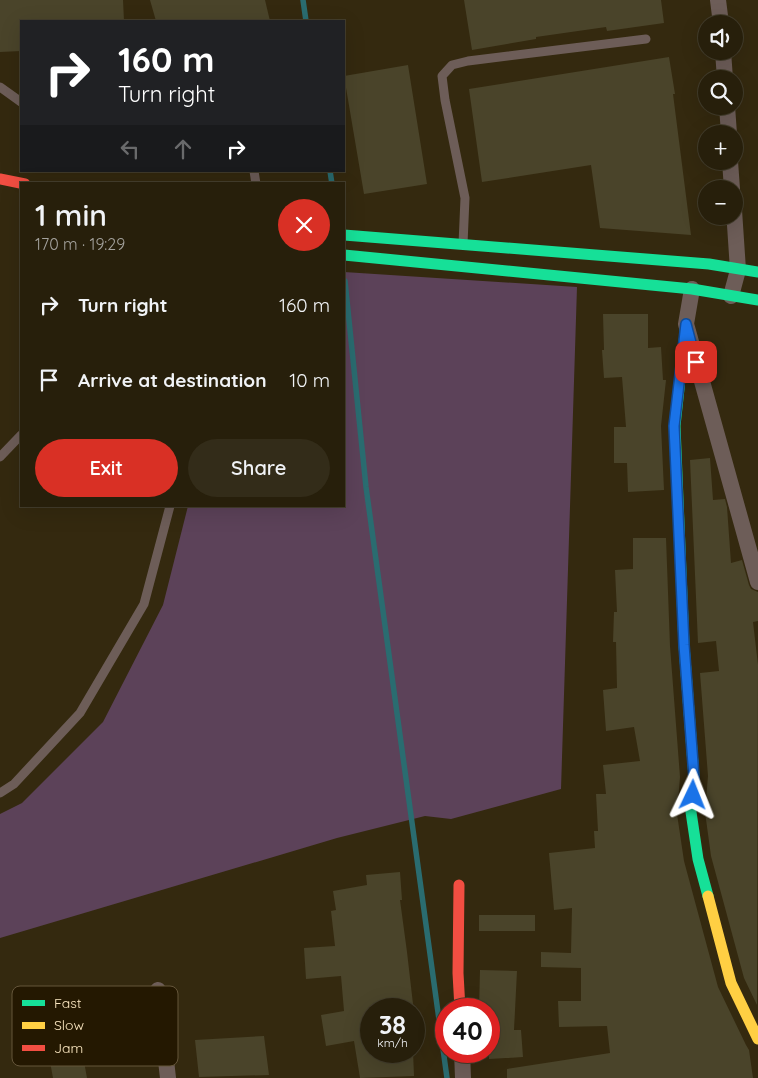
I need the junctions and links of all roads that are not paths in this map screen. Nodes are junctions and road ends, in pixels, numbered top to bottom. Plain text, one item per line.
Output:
1 (718, 0) edge
2 (719, 15) edge
3 (646, 39) dead end
4 (0, 87) edge
5 (20, 101) edge
6 (0, 179) edge
7 (20, 183) edge
8 (735, 225) edge
9 (345, 235) edge
10 (463, 245) junction
11 (345, 255) edge
12 (738, 270) junction
13 (758, 272) edge
14 (692, 289) junction
15 (731, 296) junction
16 (758, 300) edge
17 (686, 324) junction
18 (20, 436) edge
19 (0, 457) edge
20 (170, 507) edge
21 (758, 582) edge
22 (0, 793) edge
23 (459, 885) dead end
24 (459, 998) edge
25 (758, 1039) edge
26 (462, 1063) edge
27 (463, 1078) edge

1 - 2 street
3 - 10 lane
4 - 5 lane
6 - 7 street
8 - 12 street
9 - 10 street
10 - 12 street
11 - 14 street
12 - 13 street
12 - 15 street
14 - 15 street
14 - 17 street
15 - 16 street
17 - 21 street
17 - 25 street
18 - 19 lane
20 - 22 lane
23 - 24 street
26 - 27 street

